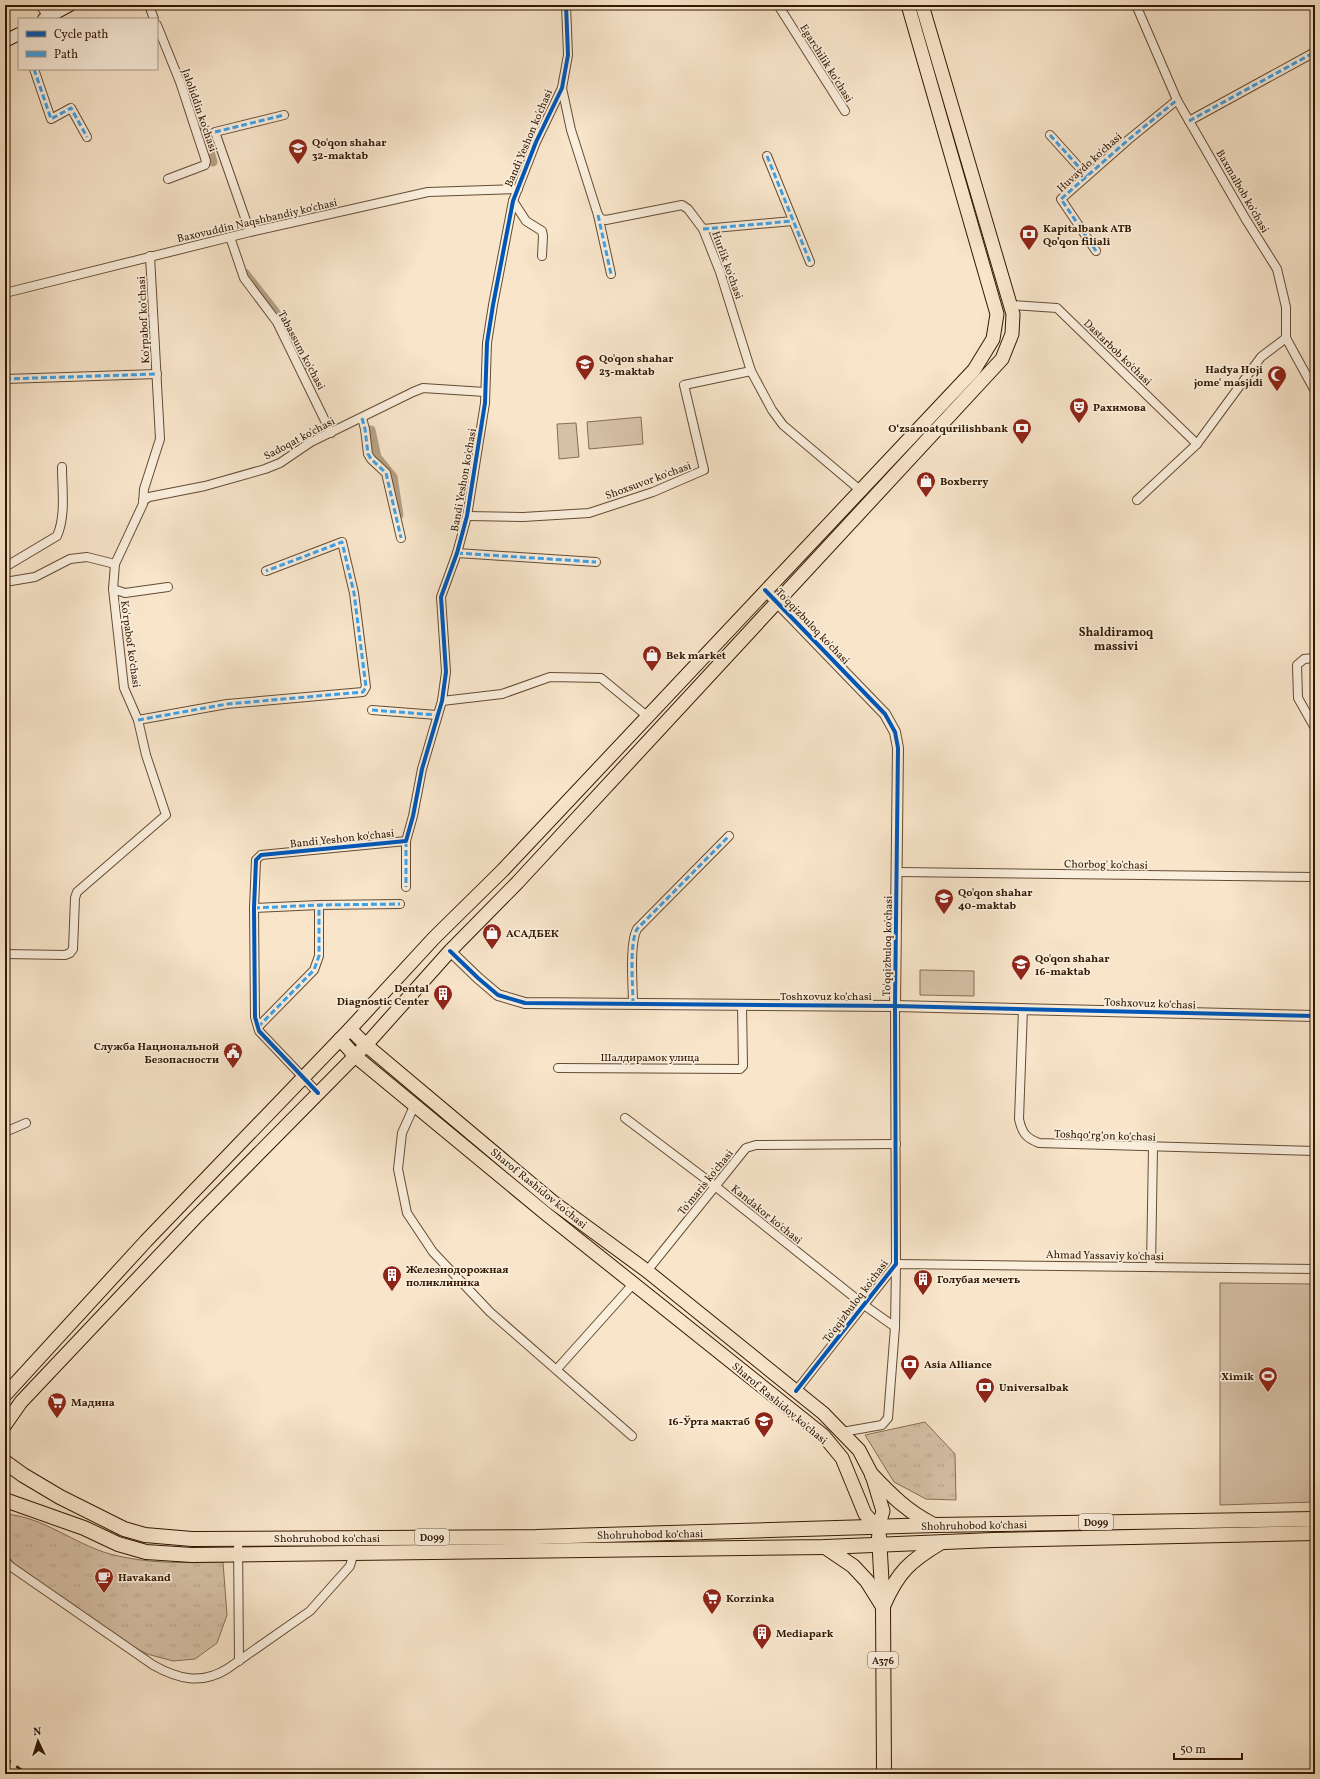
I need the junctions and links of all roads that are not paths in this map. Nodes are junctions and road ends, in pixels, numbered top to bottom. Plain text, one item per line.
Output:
1 (40, 5) edge
2 (70, 5) edge
3 (149, 5) edge
4 (566, 5) edge
5 (778, 5) edge
6 (908, 5) edge
7 (922, 5) edge
8 (1136, 5) edge
9 (46, 18) edge
10 (154, 18) edge
11 (158, 27) edge
12 (18, 34) edge
13 (5, 41) edge
14 (1315, 52) edge
15 (34, 70) edge
16 (562, 88) junction
17 (1177, 100) junction
18 (845, 112) dead end
19 (284, 115) dead end
20 (1189, 121) junction
21 (1050, 135) dead end
22 (87, 137) dead end
23 (767, 156) dead end
24 (1087, 176) junction
25 (168, 179) dead end
26 (518, 189) junction
27 (513, 201) junction
28 (598, 215) junction
29 (793, 221) junction
30 (703, 229) junction
31 (250, 232) junction
32 (230, 237) junction
33 (1096, 251) dead end
34 (150, 256) junction
35 (542, 256) dead end
36 (810, 262) dead end
37 (611, 274) dead end
38 (5, 293) edge
39 (1011, 305) junction
40 (1286, 338) junction
41 (751, 371) junction
42 (157, 374) junction
43 (5, 379) edge
44 (1315, 391) edge
45 (485, 392) junction
46 (362, 418) junction
47 (331, 433) junction
48 (1197, 444) junction
49 (62, 467) dead end
50 (860, 490) junction
51 (1137, 500) dead end
52 (143, 501) junction
53 (467, 516) junction
54 (401, 538) dead end
55 (457, 553) junction
56 (596, 562) dead end
57 (115, 564) junction
58 (5, 567) edge
59 (266, 571) dead end
60 (5, 582) edge
61 (168, 587) dead end
62 (113, 589) junction
63 (765, 590) junction
64 (776, 601) junction
65 (1315, 658) edge
66 (442, 701) junction
67 (372, 710) dead end
68 (437, 715) junction
69 (647, 716) junction
70 (138, 720) junction
71 (1315, 728) edge
72 (729, 836) dead end
73 (406, 841) junction
74 (897, 872) junction
75 (1315, 877) edge
76 (406, 887) dead end
77 (400, 904) dead end
78 (319, 905) junction
79 (254, 908) junction
80 (450, 951) junction
81 (5, 954) edge
82 (633, 1004) junction
83 (742, 1005) junction
84 (895, 1006) junction
85 (1023, 1008) junction
86 (1315, 1016) edge
87 (258, 1027) junction
88 (350, 1029) junction
89 (340, 1039) junction
90 (366, 1046) junction
91 (355, 1056) junction
92 (558, 1068) dead end
93 (303, 1078) junction
94 (318, 1093) junction
95 (415, 1104) junction
96 (626, 1118) dead end
97 (26, 1123) dead end
98 (5, 1132) edge
99 (896, 1144) junction
100 (1153, 1148) junction
101 (1315, 1151) edge
102 (715, 1186) junction
103 (896, 1264) junction
104 (1151, 1267) junction
105 (1315, 1269) edge
106 (647, 1271) junction
107 (634, 1283) junction
108 (864, 1305) junction
109 (711, 1322) junction
110 (895, 1327) junction
111 (699, 1336) junction
112 (557, 1369) junction
113 (796, 1391) junction
114 (5, 1395) edge
115 (5, 1425) edge
116 (842, 1432) junction
117 (632, 1436) dead end
118 (5, 1462) edge
119 (872, 1475) junction
120 (5, 1500) edge
121 (1315, 1519) edge
122 (935, 1525) junction
123 (878, 1528) junction
124 (1315, 1533) edge
125 (238, 1539) junction
126 (942, 1542) junction
127 (879, 1545) junction
128 (825, 1547) junction
129 (354, 1552) junction
130 (237, 1554) junction
131 (5, 1560) edge
132 (883, 1607) junction
133 (239, 1661) junction
134 (884, 1774) edge

1 - 9 street
2 - 9 main road
3 - 10 street
4 - 16 street, Bandi Yeshon ko'chasi
5 - 18 street, Egarchilik koʻchasi
6 - 50 main road
7 - 39 main road
8 - 17 street, Baxmalbob ko'chasi
11 - 25 street, Jaloliddin ko'chasi
12 - 13 main road
14 - 20 street
15 - 22 street
16 - 26 street, Bandi Yeshon ko'chasi
16 - 28 street
17 - 20 street, Baxmalbob ko'chasi
17 - 24 street, Huvaydo ko'chasi
19 - 31 street, Jaloliddin ko'chasi
20 - 40 street, Baxmalbob ko'chasi
21 - 24 street
23 - 29 street
24 - 33 street, Huvaydo ko'chasi
26 - 27 street, Bandi Yeshon ko'chasi
26 - 31 street, Baxovuddin Naqshbandiy ko'chasi
27 - 35 street
27 - 45 street, Bandi Yeshon ko'chasi
28 - 30 street, Hurlik ko'chasi
28 - 37 street
29 - 30 street
29 - 36 street
30 - 41 street, Hurlik ko'chasi
31 - 32 street, Baxovuddin Naqshbandiy ko'chasi
32 - 34 street, Baxovuddin Naqshbandiy ko'chasi
32 - 47 street, Tabassum ko'chasi
34 - 38 street, Baxovuddin Naqshbandiy ko'chasi
34 - 42 street, Ko'rpabof koʻchasi
39 - 48 street, Dastarbob ko'chasi
39 - 64 main road
40 - 44 street, Baxmalbob ko'chasi
40 - 48 street
41 - 50 street, Hurlik ko'chasi
41 - 53 street, Shoxsuvor ko'chasi
42 - 43 street
42 - 52 street, Ko'rpabof koʻchasi
45 - 46 street, Sadoqat ko'chasi
45 - 53 street, Bandi Yeshon ko'chasi
46 - 47 street, Sadoqat ko'chasi
46 - 54 street
47 - 52 street, Sadoqat ko'chasi
48 - 51 street
49 - 58 street
50 - 63 main road
52 - 57 street, Ko'rpabof koʻchasi
53 - 55 street, Bandi Yeshon ko'chasi
55 - 56 street
55 - 66 street, Bandi Yeshon ko'chasi
57 - 60 street
57 - 62 street, Ko'rpabof koʻchasi
59 - 70 street
61 - 62 street
62 - 70 street, Ko'rpabof koʻchasi
63 - 64 street, To'qqizbuloq ko'chasi
63 - 69 main road
64 - 74 street, To'qqizbuloq ko'chasi
64 - 80 main road
65 - 71 street
66 - 68 street, Bandi Yeshon ko'chasi
66 - 69 street
67 - 68 street
68 - 73 street, Bandi Yeshon ko'chasi
69 - 88 main road
70 - 81 street, Ko'rpabof koʻchasi
72 - 82 street
73 - 76 street
73 - 79 street, Bandi Yeshon ko'chasi
74 - 75 street, Chorbog' ko'chasi
74 - 84 street, To'qqizbuloq ko'chasi
77 - 78 street
78 - 79 street
78 - 87 street
79 - 87 street, Bandi Yeshon ko'chasi
80 - 82 street, Toshxovuz koʻchasi
80 - 90 main road
82 - 83 street, Toshxovuz koʻchasi
83 - 84 street, Toshxovuz koʻchasi
83 - 92 street, Шалдирамок улица
84 - 85 street, Toshxovuz koʻchasi
84 - 99 street, To'qqizbuloq ko'chasi
85 - 86 street, Toshxovuz koʻchasi
85 - 100 street, Toshqoʻrgʻon koʻchasi
87 - 93 street, Bandi Yeshon ko'chasi
88 - 89 main road
88 - 90 main road, Sharof Rashidov ko'chasi
89 - 91 main road, Sharof Rashidov ko'chasi
89 - 93 main road
90 - 91 main road
90 - 106 main road, Sharof Rashidov ko'chasi
91 - 94 main road
91 - 95 main road, Sharof Rashidov ko'chasi
93 - 94 street, Bandi Yeshon ko'chasi
93 - 114 main road
94 - 115 main road
95 - 107 main road, Sharof Rashidov ko'chasi
95 - 112 street
96 - 102 street, Kandakor ko'chasi
97 - 98 street
99 - 102 street, To'maris ko'chasi
99 - 103 street, To'qqizbuloq ko'chasi
100 - 101 street, Toshqoʻrgʻon koʻchasi
100 - 104 street
102 - 106 street, To'maris ko'chasi
102 - 108 street, Kandakor ko'chasi
103 - 104 street, Ahmad Yassaviy ko'chasi
103 - 108 street, To'qqizbuloq ko'chasi
103 - 110 street, To'qqizbuloq ko'chasi
104 - 105 street, Ahmad Yassaviy ko'chasi
106 - 109 main road, Sharof Rashidov ko'chasi
107 - 111 main road, Sharof Rashidov ko'chasi
107 - 112 street
108 - 110 street, Kandakor ko'chasi
108 - 113 street, To'qqizbuloq ko'chasi
109 - 111 main road
109 - 113 main road, Sharof Rashidov ko'chasi
110 - 116 street, To'qqizbuloq ko'chasi
111 - 123 main road, Sharof Rashidov ko'chasi
112 - 117 street
113 - 116 main road, Sharof Rashidov ko'chasi
116 - 119 main road, Sharof Rashidov ko'chasi
118 - 125 highway, Shohruhobod koʻchasi / D099
119 - 122 highway
119 - 123 main road, Sharof Rashidov ko'chasi
120 - 130 highway, Shohruhobod koʻchasi / D099
121 - 122 highway, Shohruhobod koʻchasi / D099
122 - 123 highway, Shohruhobod koʻchasi / D099
123 - 125 highway, Shohruhobod koʻchasi / D099
123 - 127 highway
124 - 126 highway, Shohruhobod koʻchasi / D099
125 - 130 street
126 - 127 highway, Shohruhobod koʻchasi / D099
126 - 132 highway
127 - 128 highway, Shohruhobod koʻchasi / D099
127 - 132 highway, A376
128 - 129 highway, Shohruhobod koʻchasi / D099
128 - 132 highway
129 - 130 highway, Shohruhobod koʻchasi / D099
129 - 133 street
130 - 133 street
131 - 133 street
132 - 134 highway, A376

